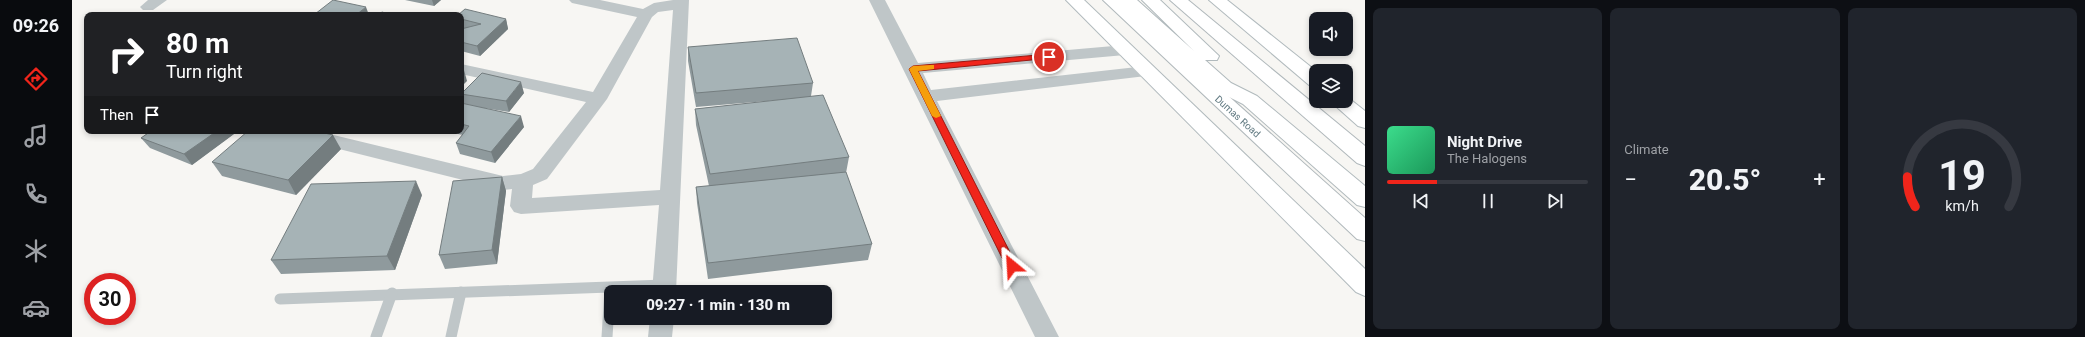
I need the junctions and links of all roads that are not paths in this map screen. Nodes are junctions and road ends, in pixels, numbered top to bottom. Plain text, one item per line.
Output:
1 (577, 0) edge
2 (878, 0) edge
3 (1074, 0) edge
4 (1111, 0) edge
5 (1126, 0) edge
6 (1150, 0) edge
7 (1178, 0) edge
8 (1217, 0) edge
9 (680, 3) edge
10 (646, 14) junction
11 (1124, 50) junction
12 (913, 69) junction
13 (464, 70) edge
14 (1146, 71) junction
15 (1309, 75) edge
16 (927, 96) junction
17 (598, 99) junction
18 (1250, 100) junction
19 (1349, 108) edge
20 (1365, 121) edge
21 (303, 134) edge
22 (1365, 158) edge
23 (524, 181) junction
24 (669, 197) junction
25 (1365, 199) edge
26 (1365, 232) edge
27 (664, 285) edge
28 (1365, 285) edge
29 (604, 289) edge
30 (461, 292) junction
31 (392, 293) junction
32 (280, 299) dead end
33 (608, 325) edge
34 (661, 325) edge
35 (376, 337) edge
36 (451, 337) edge
37 (608, 337) edge
38 (660, 337) edge
39 (1047, 337) edge

1 - 10 street
2 - 12 street
3 - 11 main road
4 - 26 main road, Dumas Road
5 - 18 main road
6 - 18 main road
7 - 22 main road
8 - 15 main road
9 - 10 street
9 - 24 street
10 - 17 street
11 - 12 street
11 - 14 main road
12 - 16 street
13 - 17 street
14 - 16 street
14 - 28 main road
16 - 39 street
17 - 23 street
18 - 25 main road
19 - 20 main road
21 - 23 street
23 - 24 street
24 - 27 street
29 - 30 lane
30 - 31 lane
30 - 36 lane
31 - 32 lane
31 - 35 lane
33 - 37 lane
34 - 38 street

